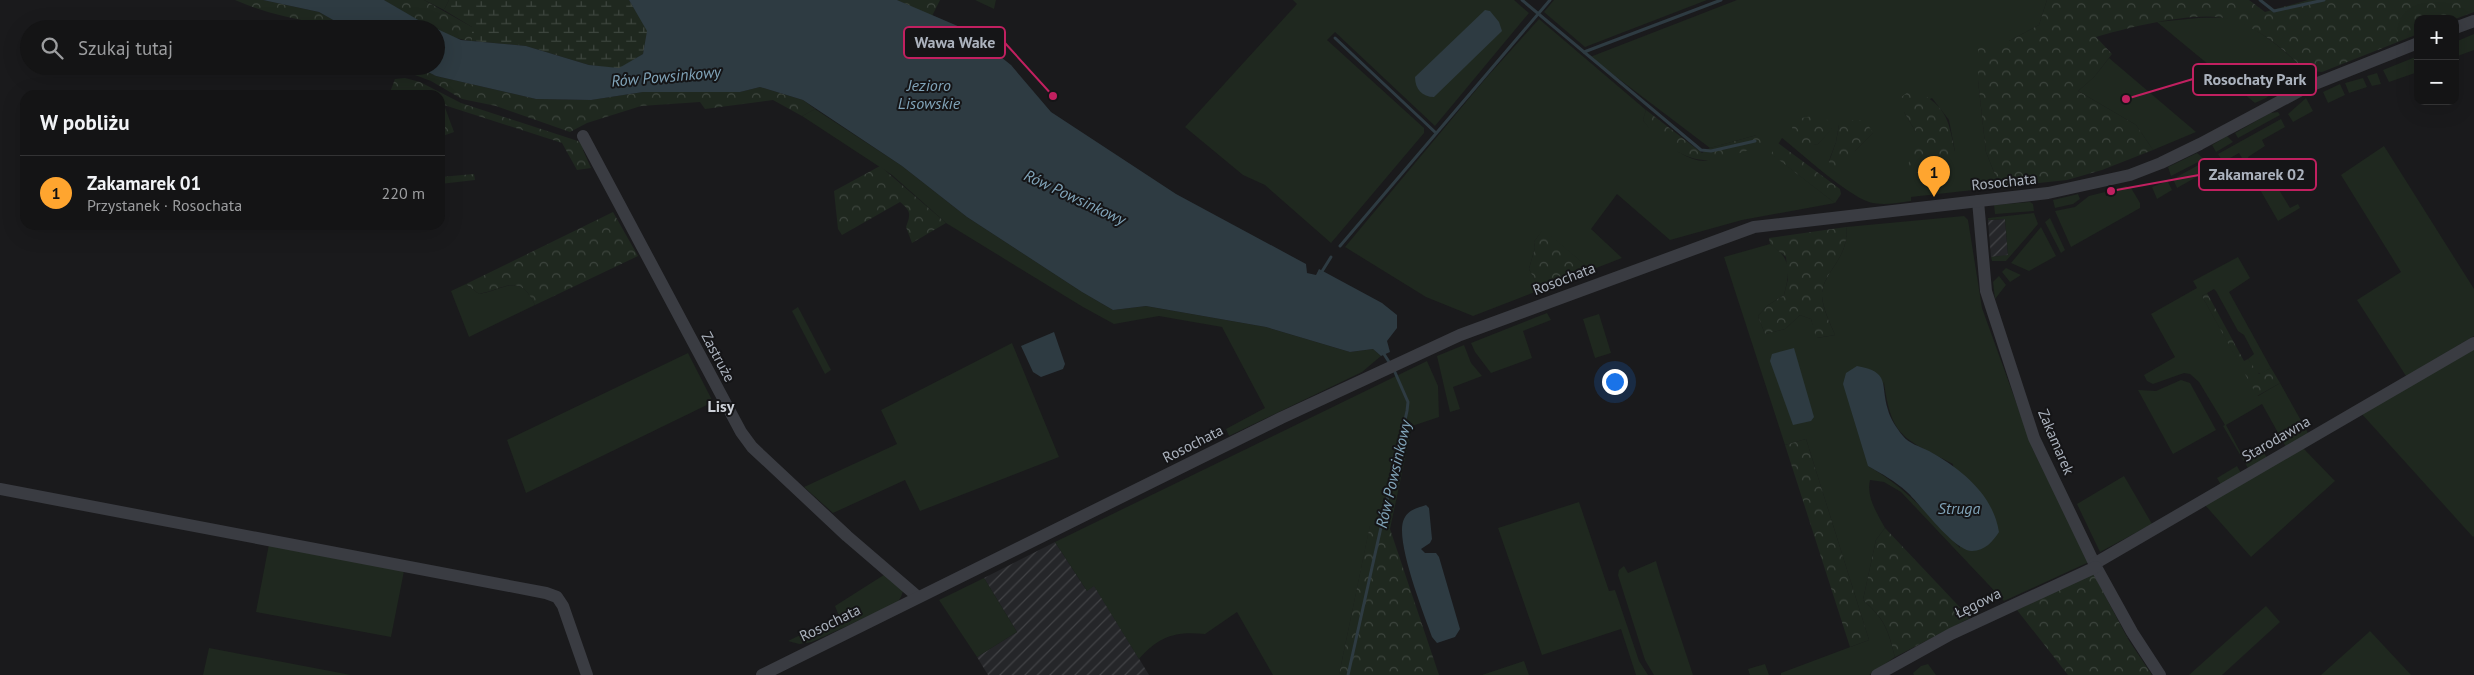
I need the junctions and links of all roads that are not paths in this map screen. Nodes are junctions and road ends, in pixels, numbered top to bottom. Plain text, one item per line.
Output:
1 (2474, 21) edge
2 (2459, 27) edge
3 (2414, 45) edge
4 (583, 136) dead end
5 (1978, 201) junction
6 (2474, 343) edge
7 (0, 489) edge
8 (2095, 565) junction
9 (918, 597) junction
10 (587, 675) edge
11 (762, 675) edge
12 (1877, 675) edge
13 (2160, 675) edge

1 - 2 street
3 - 5 street, Rosochata
4 - 9 street, Zastruże
5 - 8 street, Zakamarek
5 - 9 street, Rosochata
6 - 8 street, Starodawna
7 - 10 street
8 - 12 street, Łęgowa
8 - 13 street, Zakamarek
9 - 11 street, Rosochata

